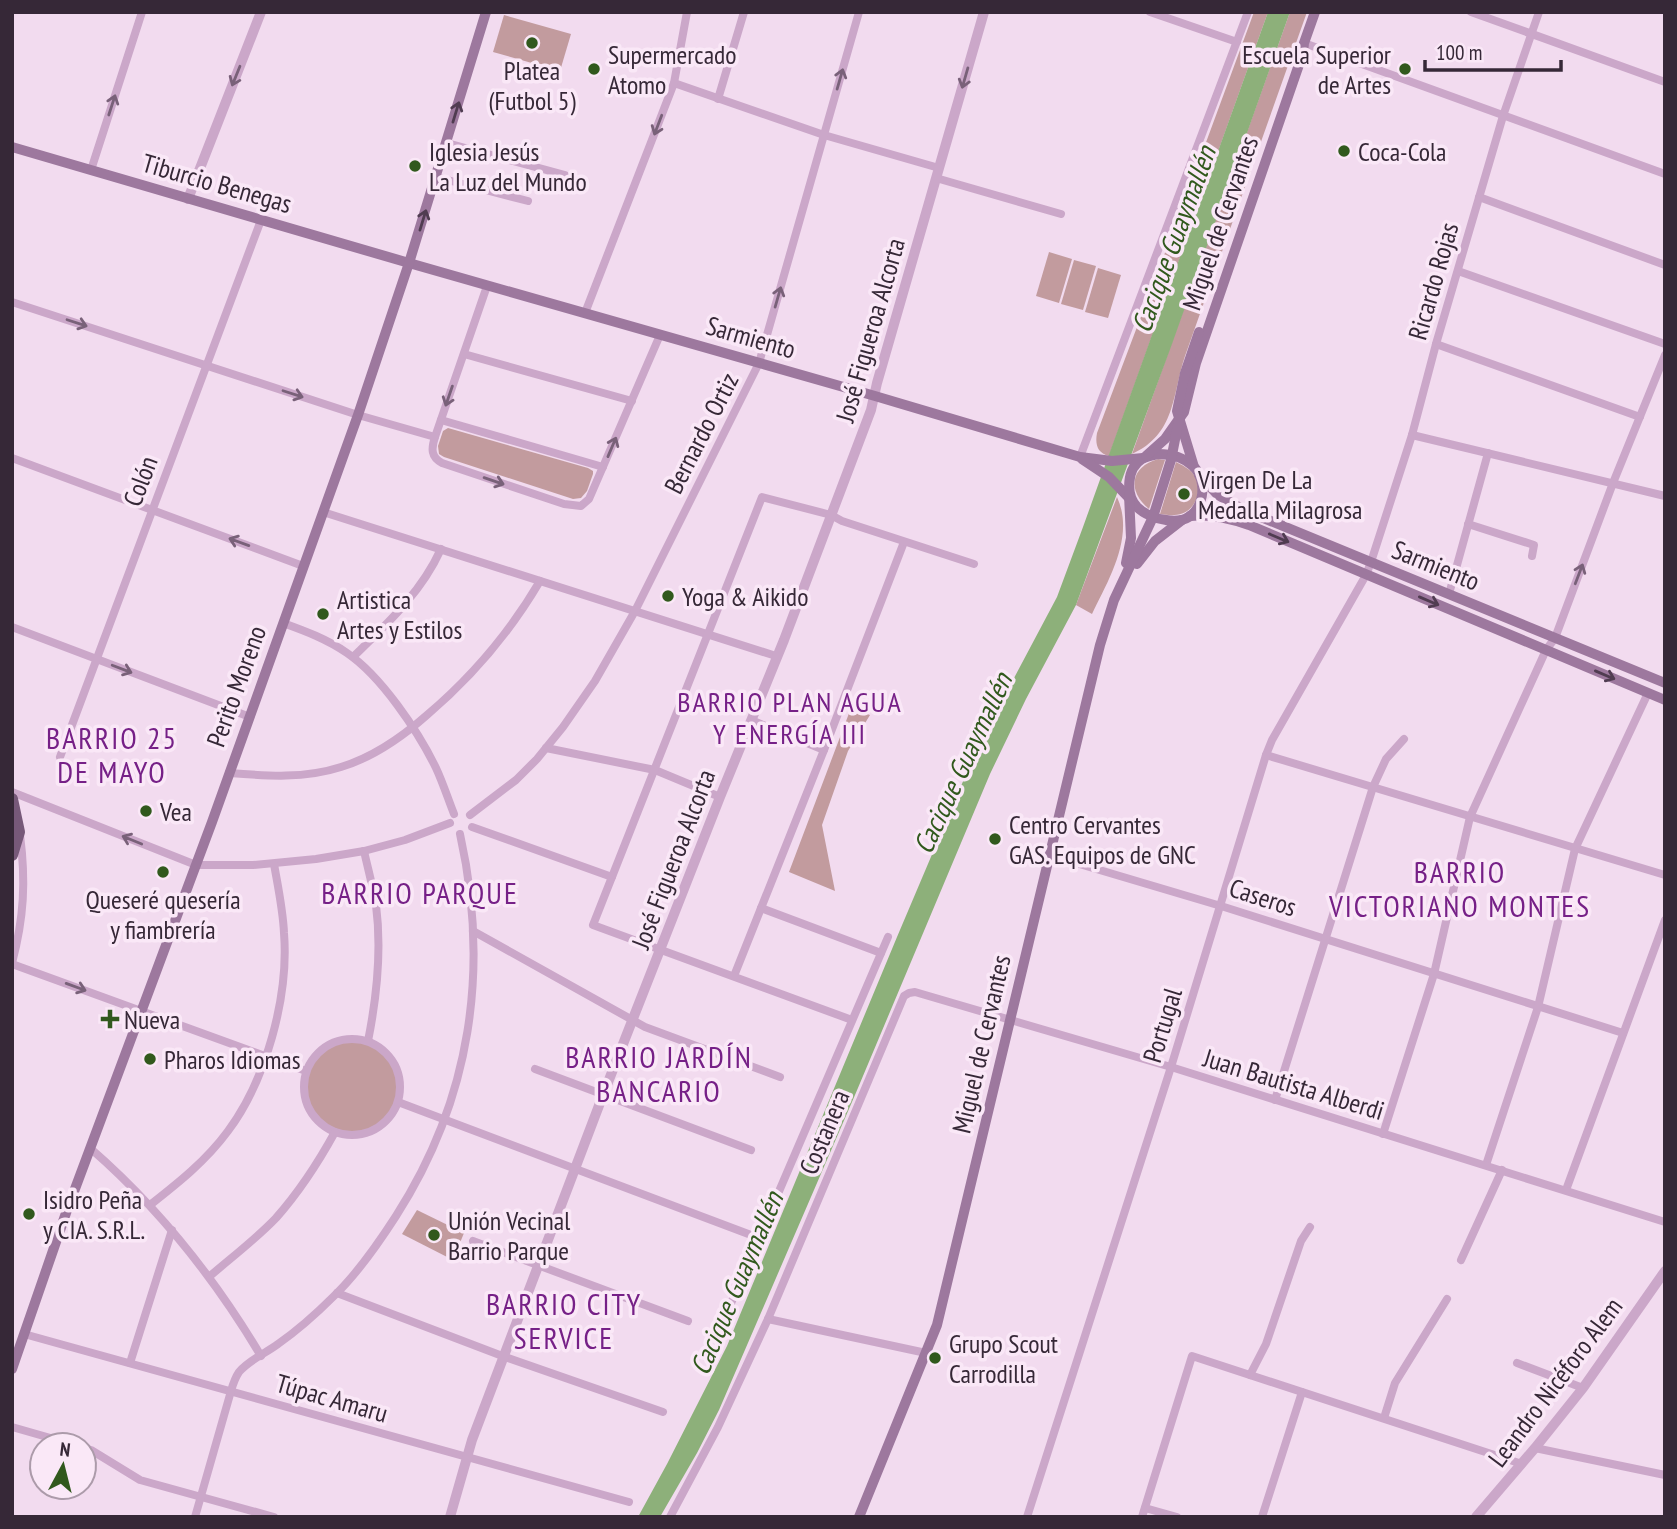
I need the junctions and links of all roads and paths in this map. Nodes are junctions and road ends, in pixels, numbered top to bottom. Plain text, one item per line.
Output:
1 (142, 12) edge
2 (261, 12) edge
3 (687, 12) edge
4 (744, 12) edge
5 (859, 12) edge
6 (984, 12) edge
7 (1150, 12) edge
8 (1248, 12) edge
9 (1315, 12) edge
10 (1471, 12) edge
11 (1539, 12) edge
12 (482, 13) edge
13 (1532, 34) junction
14 (1237, 42) junction
15 (1304, 43) junction
16 (1665, 82) edge
17 (674, 83) junction
18 (718, 99) junction
19 (1503, 116) junction
20 (824, 135) junction
21 (447, 143) junction
22 (12, 147) edge
23 (90, 170) junction
24 (937, 173) junction
25 (1665, 174) edge
26 (565, 175) dead end
27 (436, 177) junction
28 (1479, 197) junction
29 (188, 199) junction
30 (528, 201) dead end
31 (1061, 214) dead end
32 (261, 220) junction
33 (409, 264) junction
34 (1665, 265) edge
35 (1458, 271) junction
36 (487, 286) junction
37 (12, 302) edge
38 (585, 313) junction
39 (660, 335) junction
40 (1436, 344) junction
41 (1665, 344) edge
42 (464, 354) junction
43 (1665, 355) edge
44 (760, 363) junction
45 (206, 365) junction
46 (875, 396) junction
47 (632, 401) junction
48 (358, 415) junction
49 (1640, 417) junction
50 (1179, 419) junction
51 (441, 420) junction
52 (1412, 435) junction
53 (435, 437) junction
54 (1488, 453) junction
55 (1172, 455) junction
56 (1080, 457) junction
57 (1144, 457) junction
58 (12, 458) edge
59 (603, 467) junction
60 (1197, 471) junction
61 (1614, 483) junction
62 (1128, 496) junction
63 (1665, 496) edge
64 (152, 510) junction
65 (323, 512) junction
66 (831, 515) junction
67 (1153, 517) junction
68 (1186, 518) junction
69 (1468, 524) junction
70 (904, 542) junction
71 (442, 550) junction
72 (1532, 555) dead end
73 (1371, 562) junction
74 (974, 564) dead end
75 (303, 566) junction
76 (1366, 575) junction
77 (1125, 576) junction
78 (540, 581) junction
79 (1449, 594) junction
80 (635, 611) junction
81 (283, 623) junction
82 (12, 627) edge
83 (708, 634) junction
84 (1555, 638) junction
85 (1546, 650) junction
86 (776, 656) junction
87 (353, 657) junction
88 (96, 659) junction
89 (1665, 683) edge
90 (1648, 693) junction
91 (1665, 700) edge
92 (250, 717) junction
93 (751, 720) junction
94 (412, 728) junction
95 (1404, 739) dead end
96 (546, 748) junction
97 (824, 750) junction
98 (1266, 755) junction
99 (60, 757) dead end
100 (655, 770) junction
101 (229, 773) junction
102 (1373, 787) junction
103 (12, 792) edge
104 (720, 797) junction
105 (12, 799) edge
106 (470, 815) junction
107 (1470, 817) junction
108 (452, 819) junction
109 (472, 827) junction
110 (19, 832) junction
111 (460, 834) junction
112 (1575, 849) junction
113 (364, 851) junction
114 (12, 855) edge
115 (1049, 855) junction
116 (274, 864) junction
117 (196, 865) junction
118 (1665, 875) edge
119 (612, 877) junction
120 (1221, 906) junction
121 (761, 908) junction
122 (12, 918) edge
123 (1665, 920) edge
124 (21, 929) junction
125 (474, 931) junction
126 (888, 937) dead end
127 (1325, 939) junction
128 (660, 950) junction
129 (881, 953) junction
130 (12, 963) edge
131 (1434, 974) junction
132 (734, 976) junction
133 (909, 993) joint
134 (1538, 1007) junction
135 (142, 1010) junction
136 (1011, 1019) junction
137 (632, 1020) junction
138 (852, 1020) junction
139 (1623, 1033) junction
140 (368, 1041) junction
141 (266, 1056) junction
142 (1171, 1067) junction
143 (535, 1069) dead end
144 (306, 1071) junction
145 (780, 1077) dead end
146 (603, 1095) junction
147 (1275, 1100) junction
148 (398, 1102) junction
149 (445, 1120) junction
150 (335, 1132) junction
151 (1383, 1133) junction
152 (90, 1148) junction
153 (751, 1150) dead end
154 (1486, 1165) junction
155 (576, 1169) junction
156 (1502, 1170) junction
157 (1566, 1190) junction
158 (150, 1205) junction
159 (1665, 1222) edge
160 (1310, 1227) dead end
161 (172, 1230) junction
162 (759, 1238) junction
163 (472, 1241) dead end
164 (1461, 1260) dead end
165 (539, 1266) junction
166 (1665, 1271) edge
167 (210, 1276) junction
168 (337, 1293) junction
169 (1447, 1299) dead end
170 (768, 1319) junction
171 (688, 1321) dead end
172 (720, 1329) dead end
173 (23, 1334) junction
174 (926, 1353) junction
175 (261, 1356) junction
176 (505, 1357) junction
177 (131, 1363) junction
178 (1517, 1363) dead end
179 (12, 1369) edge
180 (1250, 1375) junction
181 (1583, 1388) junction
182 (231, 1391) junction
183 (1302, 1392) junction
184 (663, 1412) dead end
185 (1384, 1418) junction
186 (1535, 1448) junction
187 (98, 1454) edge
188 (467, 1457) junction
189 (1522, 1464) junction
190 (1665, 1475) edge
191 (201, 1497) junction
192 (629, 1502) dead end
193 (1144, 1512) edge
194 (195, 1517) edge
195 (274, 1517) edge
196 (450, 1517) edge
197 (670, 1517) edge
198 (859, 1517) edge
199 (1027, 1517) edge
200 (1177, 1517) edge
201 (1262, 1517) edge
202 (1476, 1517) edge

23 -> 1 street
2 -> 29 street
3 - 17 street
4 - 18 street
20 -> 5 street, Bernardo Ortiz
6 -> 24 street, José Figueroa Alcorta
7 - 14 street
8 - 14 street
9 - 15 main road, Miguel de Cervantes
10 - 13 street
11 - 13 street, Ricardo Rojas
21 -> 12 main road, Perito Moreno
13 - 16 street
13 - 19 street, Ricardo Rojas
14 - 56 street
15 - 19 street
15 - 50 main road, Miguel de Cervantes
17 - 18 street
17 -> 38 street
18 - 20 street
19 - 25 street
19 - 28 street, Ricardo Rojas
20 - 24 street
44 -> 20 street, Bernardo Ortiz
21 - 26 street
21 - 27 main road, Perito Moreno
22 - 23 main road, Tiburcio Benegas
23 - 29 main road, Tiburcio Benegas
24 - 31 street
24 - 46 street, José Figueroa Alcorta
27 - 30 street
33 -> 27 main road, Perito Moreno
28 - 34 street
28 - 35 street, Ricardo Rojas
29 - 32 main road, Tiburcio Benegas
32 - 33 main road, Tiburcio Benegas
32 - 45 street, Colón
33 - 36 main road, Sarmiento
33 - 48 main road, Perito Moreno
35 - 40 street, Ricardo Rojas
35 - 41 street
36 - 38 main road, Sarmiento
36 - 42 street
37 -> 45 street
38 - 39 main road, Sarmiento
39 - 44 main road, Sarmiento
39 - 47 street
40 - 49 street
40 - 52 street, Ricardo Rojas
42 - 47 street
42 -> 51 street
43 - 49 street
44 - 46 main road, Sarmiento
44 - 80 street, Bernardo Ortiz
45 -> 48 street
45 - 64 street, Colón
46 - 56 main road, Sarmiento
46 - 66 street, José Figueroa Alcorta
59 -> 47 street
48 - 53 street
48 - 65 main road, Perito Moreno
49 - 61 street
50 - 55 main road, Miguel de Cervantes
50 - 57 main road, Miguel de Cervantes
50 - 60 main road
51 - 53 street
51 - 59 street
52 - 54 street
52 - 73 street, Ricardo Rojas
53 -> 59 street
54 - 61 street
54 - 69 street
55 - 57 main road
55 - 60 main road, Sarmiento
55 - 67 main road, Miguel de Cervantes
56 - 57 main road, Sarmiento
56 - 62 main road, Sarmiento
57 - 62 main road, Miguel de Cervantes
58 - 64 street
60 - 68 main road
60 - 73 main road, Sarmiento
61 - 63 street
84 -> 61 street
62 - 67 main road, Sarmiento
62 - 77 main road, Miguel de Cervantes
75 -> 64 street
64 - 88 street, Colón
65 - 71 street
65 - 75 main road, Perito Moreno
66 - 70 street
66 - 83 street
66 - 86 street, José Figueroa Alcorta
67 - 68 main road, Sarmiento
67 - 77 main road, Miguel de Cervantes
68 -> 76 main road, Sarmiento
68 - 77 main road, Miguel de Cervantes
69 - 72 street
69 - 79 street
70 - 74 street
70 - 97 street
71 - 78 street
71 - 87 street
73 - 76 street, Portugal
73 - 79 main road, Sarmiento
75 - 81 main road, Perito Moreno
76 -> 85 main road, Sarmiento
76 - 98 street, Portugal
77 - 115 main road, Miguel de Cervantes
78 - 80 street
78 - 94 street
79 - 84 main road, Sarmiento
80 - 83 street
80 - 96 street, Bernardo Ortiz
81 - 87 street
81 - 92 main road, Perito Moreno
82 - 88 street
83 - 86 street
83 - 100 street
84 - 85 street
84 - 89 main road, Sarmiento
85 -> 90 main road, Sarmiento
85 - 107 street
86 - 93 street, José Figueroa Alcorta
87 - 94 street
88 -> 92 street
88 - 99 street, Colón
90 - 91 main road, Sarmiento
90 - 112 street
92 - 101 main road, Perito Moreno
93 - 97 street
93 - 104 street, José Figueroa Alcorta
94 - 101 street
94 - 108 street
95 - 102 street
96 - 100 street
96 - 106 street, Bernardo Ortiz
97 - 121 street
98 - 102 street
98 - 120 street, Portugal
100 - 104 street
100 - 119 street
101 - 117 main road, Perito Moreno
102 - 107 street
102 - 127 street
117 -> 103 street
104 - 128 street, José Figueroa Alcorta
105 - 110 main road
106 - 108 street
106 - 109 street
107 - 112 street
107 - 131 street
108 - 111 street
108 - 113 street
109 - 111 street
109 - 119 street
110 - 114 main road
110 - 124 street
111 - 125 street
112 - 118 street
112 - 134 street
113 - 116 street
113 - 140 street
115 - 120 street, Caseros
115 - 136 main road, Miguel de Cervantes
116 - 117 street
116 - 141 street
117 - 135 main road, Perito Moreno
119 - 128 street
120 - 127 street, Caseros
120 - 142 street, Portugal
121 - 129 street
121 - 132 street
122 - 124 street
123 - 139 street
124 - 130 street
125 - 137 street
125 - 149 street
126 - 129 street
127 - 131 street, Caseros
127 - 147 street
128 - 132 street
128 - 137 street, José Figueroa Alcorta
129 - 138 street
130 -> 135 street
131 - 134 street, Caseros
131 - 151 street
132 - 138 street
133 - 136 street, Juan Bautista Alberdi
133 - 170 street, Costanera
134 - 139 street, Caseros
134 - 154 street
135 - 141 street
135 - 152 main road, Perito Moreno
136 - 142 street, Juan Bautista Alberdi
136 - 174 main road, Miguel de Cervantes
137 - 145 street
137 - 146 street, José Figueroa Alcorta
138 - 162 street
139 - 157 street
140 - 144 street
140 - 148 street
141 - 144 street
141 - 158 street
142 - 147 street, Juan Bautista Alberdi
142 - 199 street, Portugal
143 - 146 street
144 - 150 street
146 - 153 street
146 - 155 street, José Figueroa Alcorta
147 - 151 street, Juan Bautista Alberdi
148 - 149 street
148 - 150 street
149 - 155 street
149 - 168 street
150 - 167 street
151 - 154 street, Juan Bautista Alberdi
152 - 158 street
152 - 173 main road, Perito Moreno
154 - 156 street, Juan Bautista Alberdi
155 - 162 street
155 - 165 street, José Figueroa Alcorta
156 - 157 street, Juan Bautista Alberdi
156 - 164 street
157 - 159 street, Juan Bautista Alberdi
158 - 161 street
160 - 180 street
161 - 167 street
161 - 177 street
162 - 172 street
163 - 165 street
165 - 171 street
165 - 176 street, José Figueroa Alcorta
166 - 181 street, Leandro Nicéforo Alem
167 - 175 street
168 - 175 street
168 - 176 street
169 - 185 street
170 - 174 street
170 - 197 street, Costanera
173 - 177 street, Túpac Amaru
173 - 179 main road, Perito Moreno
174 - 198 main road, Miguel de Cervantes
175 - 182 street
176 - 184 street
176 - 188 street, José Figueroa Alcorta
177 - 182 street, Túpac Amaru
178 - 181 street
180 - 183 street
180 - 193 street
181 - 186 street, Leandro Nicéforo Alem
182 - 188 street, Túpac Amaru
182 - 191 street
183 - 185 street
183 - 201 street
185 - 189 street
186 - 189 street, Leandro Nicéforo Alem
186 - 190 street
187 - 191 street
188 - 192 street, Túpac Amaru
188 - 196 street, José Figueroa Alcorta
189 - 202 street, Leandro Nicéforo Alem
191 - 194 street
191 - 195 street
193 - 200 street

